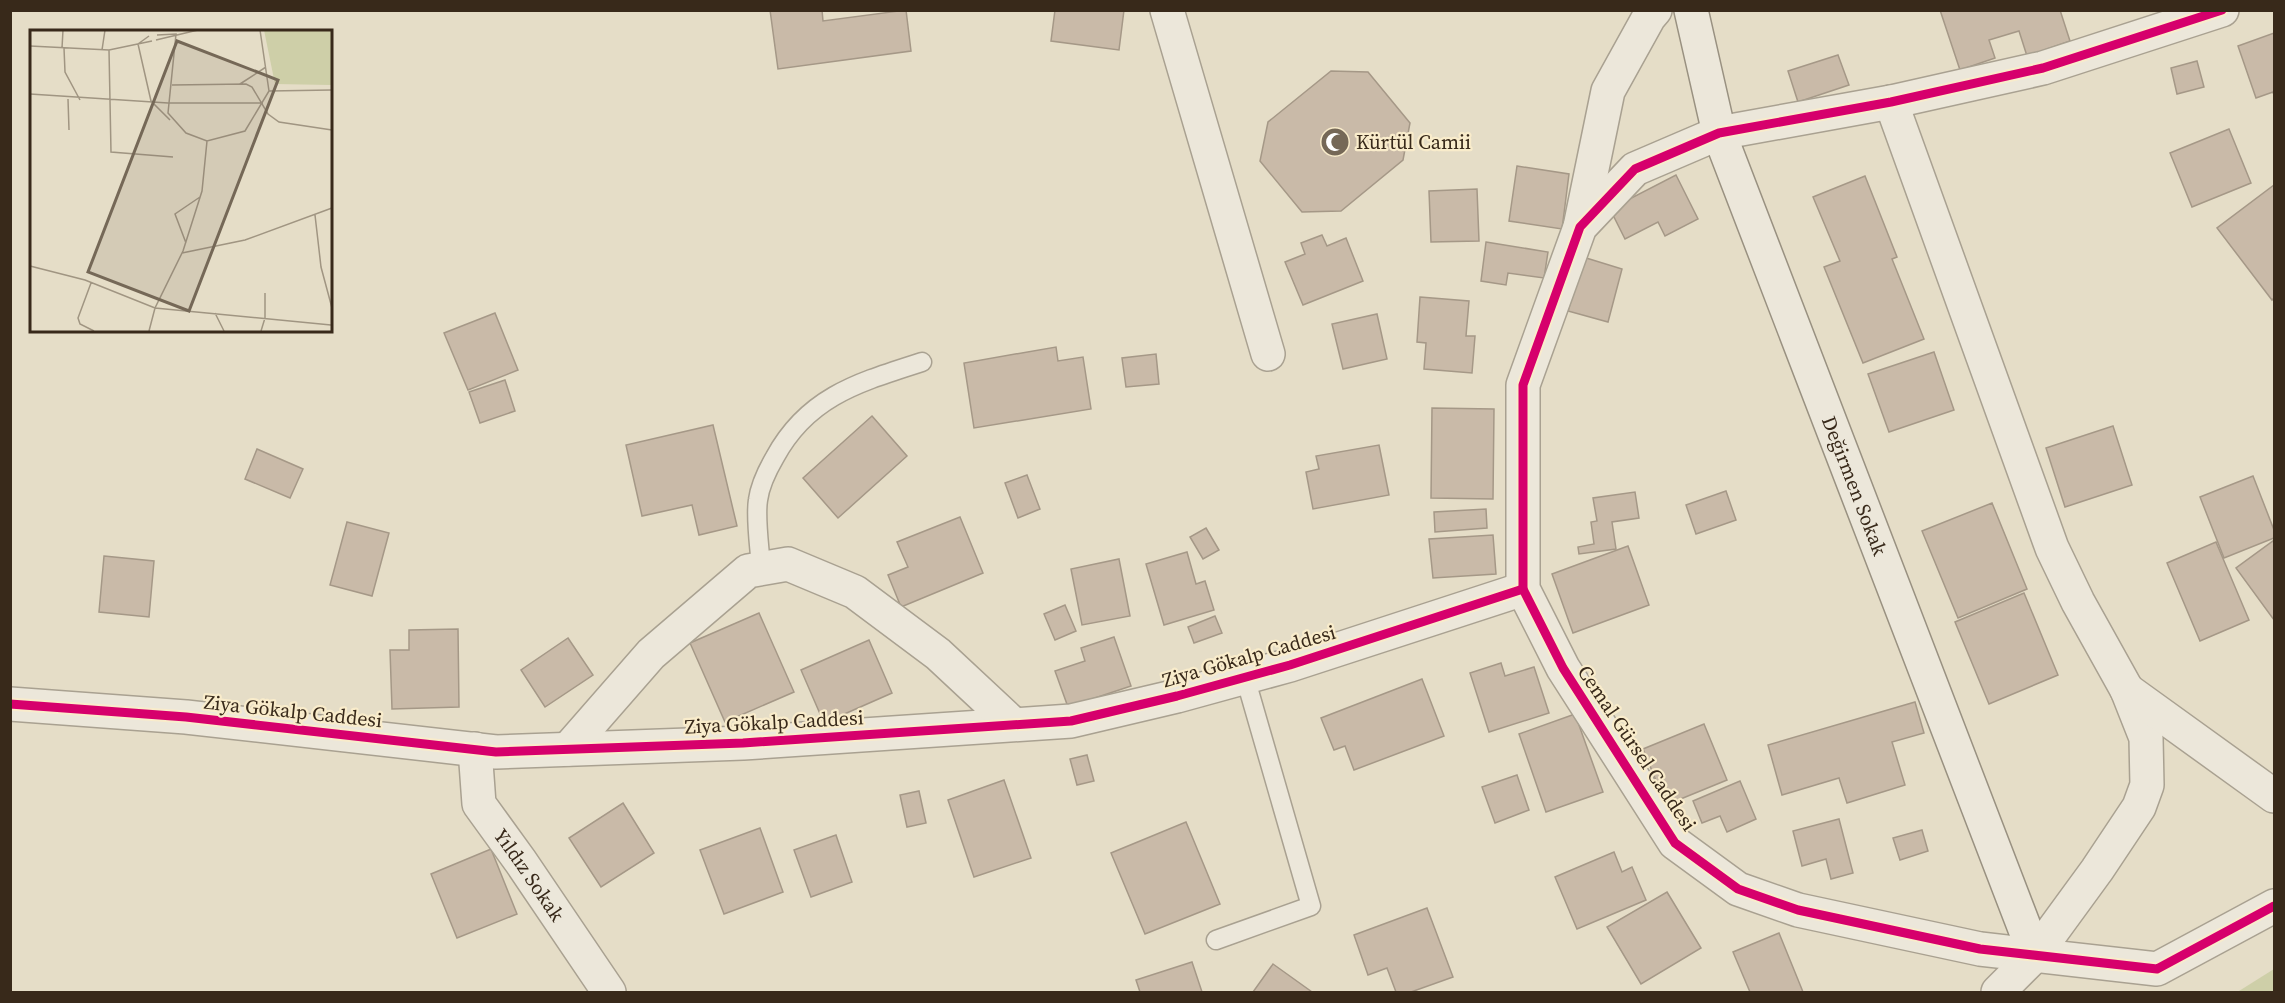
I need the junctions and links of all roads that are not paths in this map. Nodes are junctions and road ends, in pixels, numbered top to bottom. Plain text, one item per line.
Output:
1 (1167, 10) edge
2 (1655, 10) edge
3 (1691, 10) edge
4 (2222, 10) edge
5 (1891, 102) junction
6 (1719, 133) junction
7 (1580, 227) junction
8 (1268, 354) dead end
9 (921, 362) dead end
10 (761, 569) junction
11 (1523, 589) junction
12 (1245, 677) junction
13 (2127, 690) junction
14 (10, 704) edge
15 (1013, 724) junction
16 (476, 749) junction
17 (568, 750) junction
18 (2274, 796) edge
19 (2274, 906) edge
20 (1216, 940) dead end
21 (2035, 955) junction
22 (2161, 981) edge
23 (609, 993) edge
24 (1998, 993) edge

1 - 8 street
2 - 7 street
3 - 6 street, Değirmen Sokak
4 - 5 street, Cemal Gürsel Caddesi
5 - 6 street, Cemal Gürsel Caddesi
5 - 13 street
6 - 7 street, Cemal Gürsel Caddesi
6 - 21 street, Değirmen Sokak
7 - 11 street, Cemal Gürsel Caddesi
9 - 10 lane
10 - 15 street
10 - 17 street
11 - 12 street, Ziya Gökalp Caddesi
11 - 21 street, Cemal Gürsel Caddesi
12 - 15 street, Ziya Gökalp Caddesi
12 - 20 lane
13 - 18 street
13 - 21 street
14 - 16 street, Ziya Gökalp Caddesi
15 - 17 street, Ziya Gökalp Caddesi
16 - 17 street, Ziya Gökalp Caddesi
16 - 23 street, Yıldız Sokak
19 - 22 street, Cemal Gürsel Caddesi
21 - 22 street, Cemal Gürsel Caddesi
21 - 24 street

